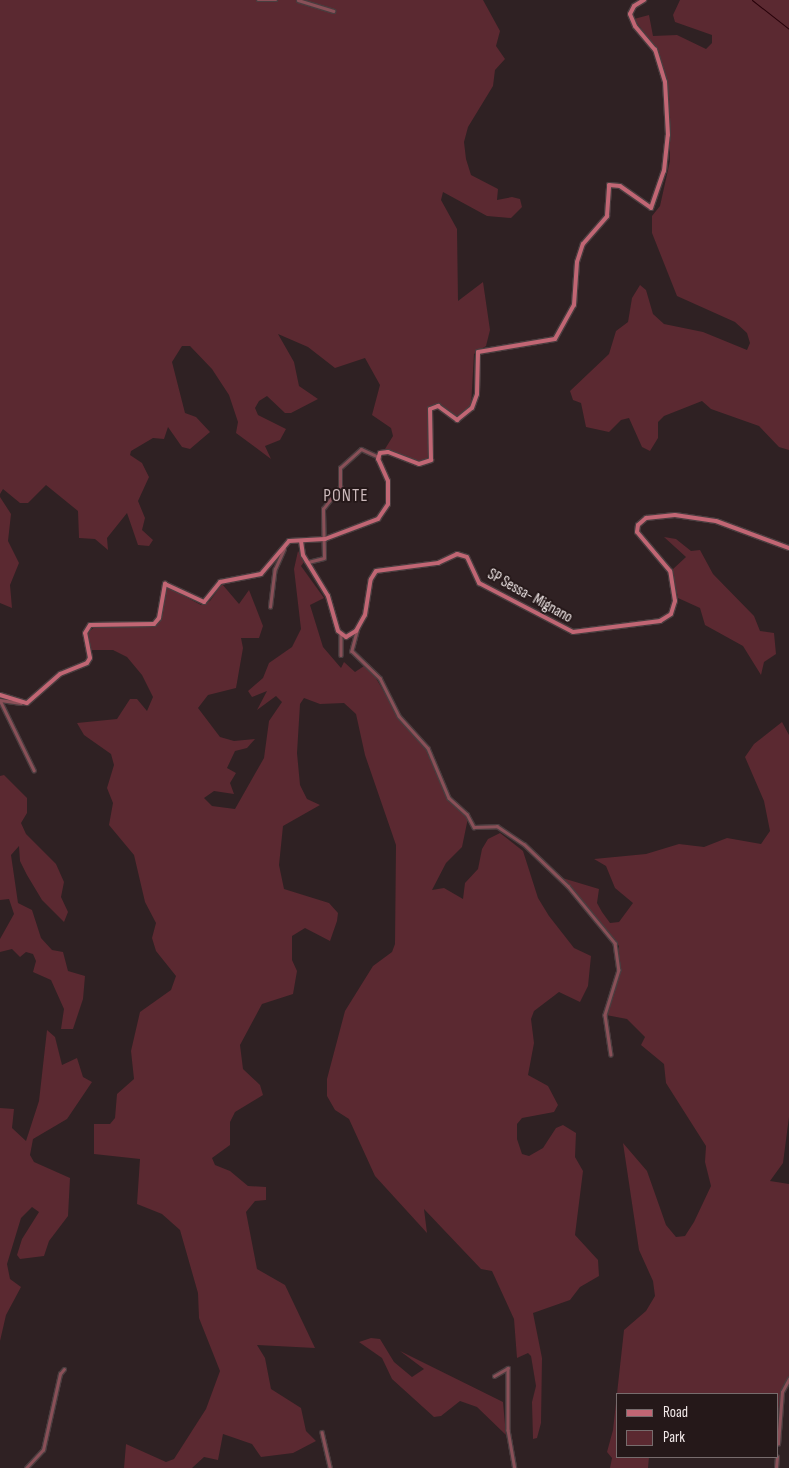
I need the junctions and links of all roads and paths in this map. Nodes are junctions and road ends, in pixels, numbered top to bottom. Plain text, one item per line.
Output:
1 (258, 0) edge
2 (276, 0) edge
3 (298, 0) edge
4 (644, 0) edge
5 (333, 11) dead end
6 (379, 456) junction
7 (324, 540) junction
8 (301, 541) junction
9 (284, 545) junction
10 (789, 548) edge
11 (306, 562) junction
12 (270, 607) dead end
13 (358, 628) junction
14 (341, 635) junction
15 (341, 655) dead end
16 (0, 695) edge
17 (0, 700) edge
18 (21, 703) junction
19 (34, 770) dead end
20 (611, 1055) dead end
21 (64, 1369) dead end
22 (494, 1376) dead end
23 (789, 1379) edge
24 (779, 1431) edge
25 (322, 1432) dead end
26 (26, 1468) edge
27 (330, 1468) edge
28 (515, 1468) edge

1 - 2 street
3 - 5 street
4 - 6 street
6 - 7 street
6 - 7 street
7 - 8 street
7 - 11 street
8 - 9 street
8 - 11 street
9 - 12 street
9 - 18 street
10 - 13 street, SP Sessa- Mignano
11 - 14 street
13 - 14 street
13 - 20 street
14 - 15 street
16 - 18 street
17 - 18 street
17 - 19 street
21 - 26 street
22 - 28 street
23 - 24 street
25 - 27 street

